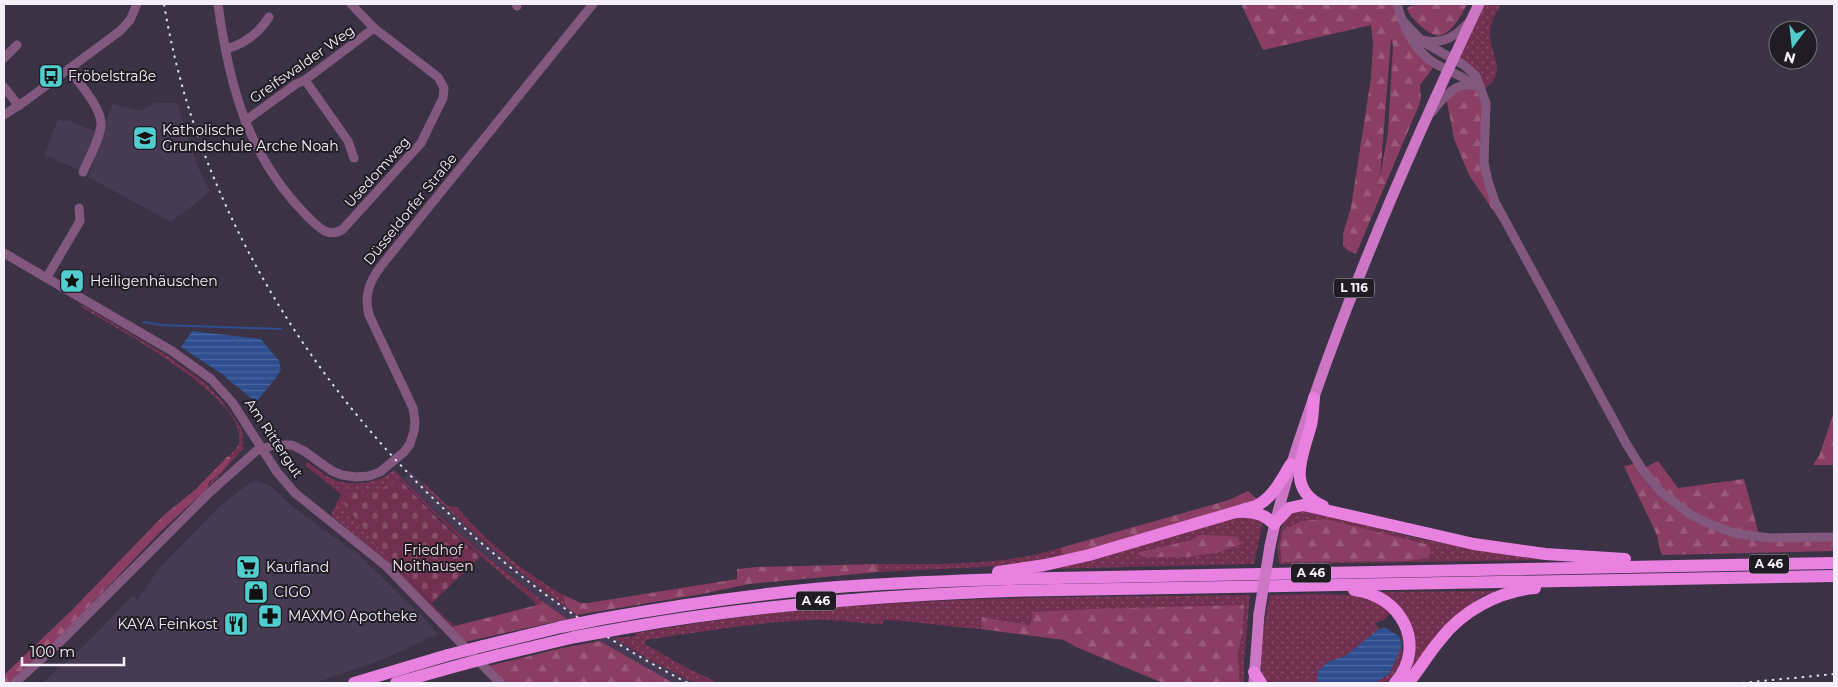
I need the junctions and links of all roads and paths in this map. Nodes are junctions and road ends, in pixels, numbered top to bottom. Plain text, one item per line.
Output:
1 (136, 4) edge
2 (218, 4) edge
3 (352, 4) edge
4 (593, 4) edge
5 (1397, 4) edge
6 (1477, 8) edge
7 (269, 17) dead end
8 (1403, 21) junction
9 (374, 28) junction
10 (1418, 39) junction
11 (18, 45) dead end
12 (226, 49) junction
13 (4, 58) edge
14 (1451, 65) junction
15 (69, 69) junction
16 (305, 80) junction
17 (4, 87) edge
18 (1480, 88) junction
19 (19, 106) junction
20 (4, 115) edge
21 (245, 121) junction
22 (1421, 128) junction
23 (354, 158) dead end
24 (83, 172) dead end
25 (79, 208) dead end
26 (4, 253) edge
27 (48, 277) junction
28 (1314, 398) junction
29 (262, 448) junction
30 (1291, 464) junction
31 (1238, 512) junction
32 (1340, 513) junction
33 (1274, 524) junction
34 (1834, 537) edge
35 (1834, 563) edge
36 (1704, 565) junction
37 (1834, 576) edge
38 (1588, 580) junction
39 (917, 582) junction
40 (1296, 586) junction
41 (1256, 679) edge
42 (15, 683) edge
43 (354, 683) edge
44 (396, 683) edge
45 (500, 683) edge
46 (1395, 683) edge
47 (1408, 683) edge

1 - 15 street
2 - 12 street
3 - 9 street
4 - 29 street, Düsseldorfer Straße
5 - 8 street
6 - 10 street
6 - 14 main road, L 116
7 - 12 street
8 - 10 street
8 - 14 street
9 - 16 street, Greifswalder Weg
9 - 21 street, Usedomweg
10 - 14 street
11 - 13 street
12 - 21 street
14 - 18 street
14 - 22 main road, L 116
15 - 19 street
15 - 24 street
16 - 21 street, Greifswalder Weg
16 - 23 street
17 - 19 street
18 - 22 street
18 - 34 street
19 - 20 street
22 - 28 main road, L 116
25 - 27 street
26 - 27 street, Am Rittergut
27 - 29 street, Am Rittergut
28 - 30 main road, L 116
28 - 32 highway
29 - 42 street
29 - 45 street, Am Rittergut
30 - 31 highway
30 - 33 main road, L 116
31 - 33 highway
31 - 39 highway
32 - 33 highway
32 - 36 highway
33 - 41 main road, L 116, bridge
35 - 36 highway, A 46
36 - 39 highway, A 46
37 - 38 highway, A 46
38 - 40 highway, A 46
38 - 47 highway
39 - 43 highway, A 46, bridge
40 - 44 highway, A 46, bridge
40 - 46 highway

